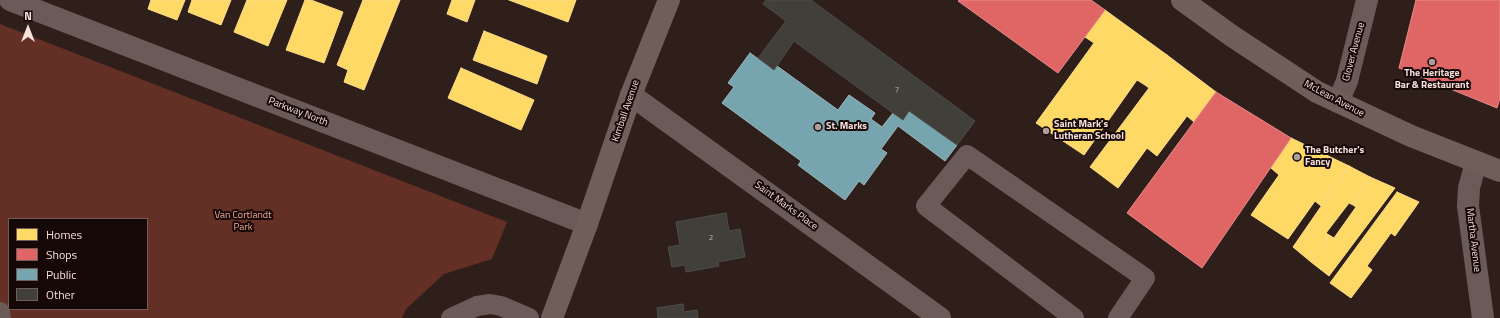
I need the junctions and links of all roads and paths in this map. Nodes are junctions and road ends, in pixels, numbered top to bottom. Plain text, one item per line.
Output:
1 (10, 0) edge
2 (669, 0) edge
3 (1182, 0) edge
4 (1367, 0) edge
5 (631, 95) junction
6 (1338, 102) junction
7 (1476, 162) junction
8 (1500, 171) edge
9 (587, 224) junction
10 (0, 312) edge
11 (1, 318) edge
12 (451, 318) edge
13 (529, 318) edge
14 (552, 318) edge
15 (940, 318) edge
16 (1074, 318) edge
17 (1118, 318) edge
18 (1483, 318) edge

1 - 9 street, Parkway North
2 - 5 street, Kimball Avenue
3 - 6 street, McLean Avenue
4 - 6 street, Glover Avenue
5 - 9 street, Kimball Avenue
5 - 15 street, Saint Marks Place
6 - 7 street, McLean Avenue
7 - 8 street, McLean Avenue
7 - 18 street, Martha Avenue
9 - 14 street, Kimball Avenue
10 - 11 lane
12 - 13 lane
16 - 17 lane

